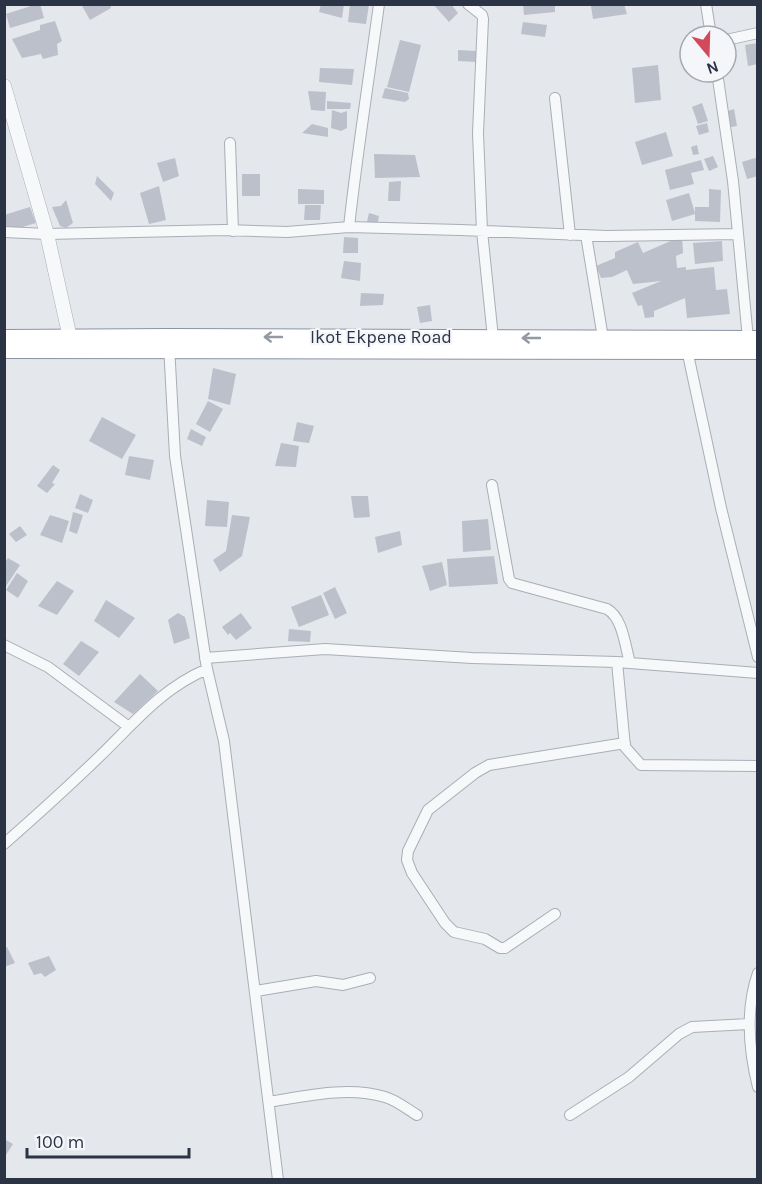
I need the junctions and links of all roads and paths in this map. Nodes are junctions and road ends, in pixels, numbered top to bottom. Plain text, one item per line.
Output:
1 (379, 4) edge
2 (468, 4) edge
3 (706, 4) edge
4 (709, 24) edge
5 (758, 33) edge
6 (738, 37) edge
7 (719, 84) edge
8 (4, 86) edge
9 (555, 98) dead end
10 (231, 143) dead end
11 (350, 227) junction
12 (233, 231) junction
13 (482, 231) junction
14 (4, 232) edge
15 (47, 234) junction
16 (738, 234) junction
17 (570, 235) junction
18 (586, 235) junction
19 (4, 338) edge
20 (70, 338) junction
21 (493, 338) junction
22 (169, 343) junction
23 (754, 343) edge
24 (604, 345) junction
25 (686, 345) junction
26 (4, 350) edge
27 (492, 485) dead end
28 (4, 645) edge
29 (758, 657) edge
30 (617, 662) junction
31 (206, 663) junction
32 (630, 663) junction
33 (758, 673) edge
34 (129, 727) junction
35 (625, 743) junction
36 (758, 766) edge
37 (4, 844) edge
38 (555, 914) dead end
39 (758, 973) edge
40 (370, 978) dead end
41 (256, 991) junction
42 (749, 1024) junction
43 (758, 1088) edge
44 (269, 1102) junction
45 (417, 1115) dead end
46 (570, 1115) dead end
47 (278, 1179) edge

1 - 11 street
2 - 13 street
3 - 4 street
5 - 6 street
7 - 16 street
8 - 15 street
9 - 17 street
10 - 12 street
11 - 12 street
11 - 13 street
12 - 15 street
13 - 17 street
13 - 21 street
14 - 15 street
15 - 20 street
16 - 18 street
16 - 23 street
17 - 18 street
18 - 24 street
19 - 20 highway, Ikot Ekpene Road
20 - 22 highway, Ikot Ekpene Road
21 -> 22 highway, Ikot Ekpene Road
24 -> 21 highway, Ikot Ekpene Road
22 - 24 highway, Ikot Ekpene Road
22 - 26 highway, Ikot Ekpene Road
22 - 31 street
23 - 25 highway, Ikot Ekpene Road
24 - 25 highway, Ikot Ekpene Road
25 - 29 street
27 - 32 street
28 - 34 street
30 - 31 street
30 - 32 street
30 - 35 street
31 - 34 street
31 - 41 street
32 - 33 street
34 - 37 street
35 - 36 street
35 - 38 street
39 - 42 street
40 - 41 street
41 - 44 street
42 - 43 street
42 - 46 street
44 - 45 street
44 - 47 street

